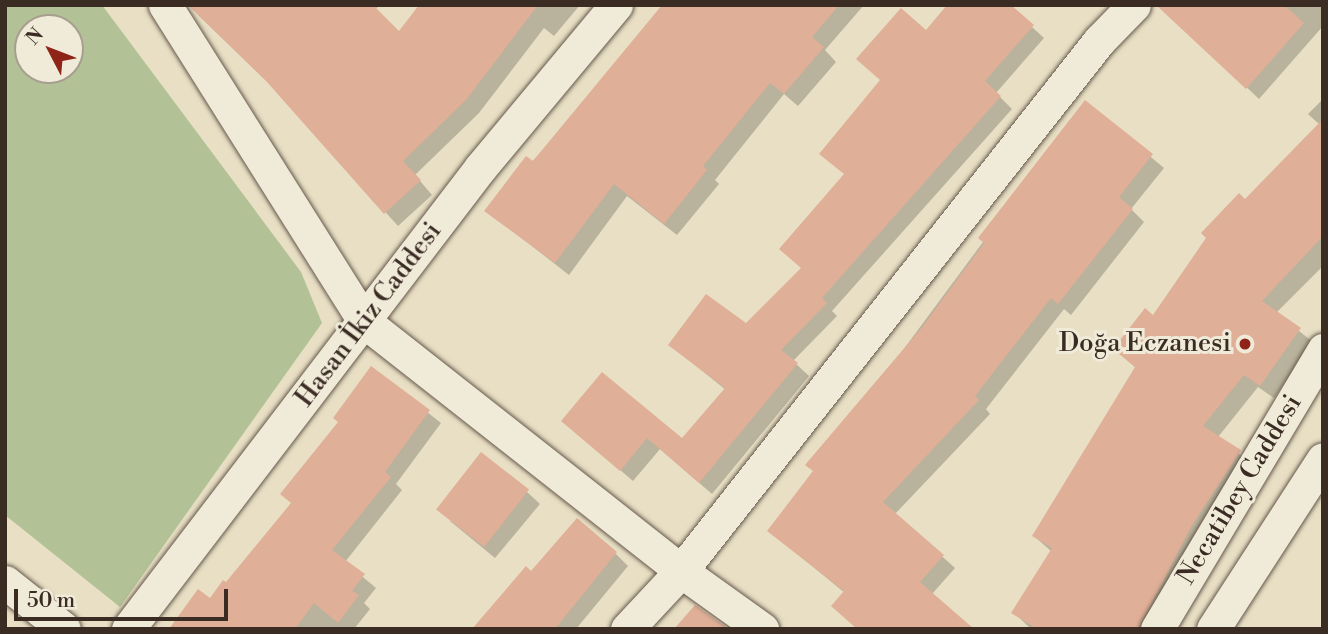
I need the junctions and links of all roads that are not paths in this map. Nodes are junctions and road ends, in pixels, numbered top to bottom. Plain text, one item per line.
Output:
1 (165, 5) edge
2 (616, 5) edge
3 (1134, 5) edge
4 (365, 322) junction
5 (1323, 350) edge
6 (1323, 459) edge
7 (681, 571) junction
8 (5, 582) edge
9 (1218, 627) edge
10 (64, 629) edge
11 (128, 629) edge
12 (627, 629) edge
13 (762, 629) edge
14 (1157, 629) edge

1 - 4 street
2 - 4 street, Hasan İkiz Caddesi
3 - 7 street
4 - 7 street
4 - 11 street, Hasan İkiz Caddesi
5 - 14 street, Necatibey Caddesi
6 - 9 street, Necatibey Caddesi
7 - 12 street
7 - 13 street
8 - 10 street

